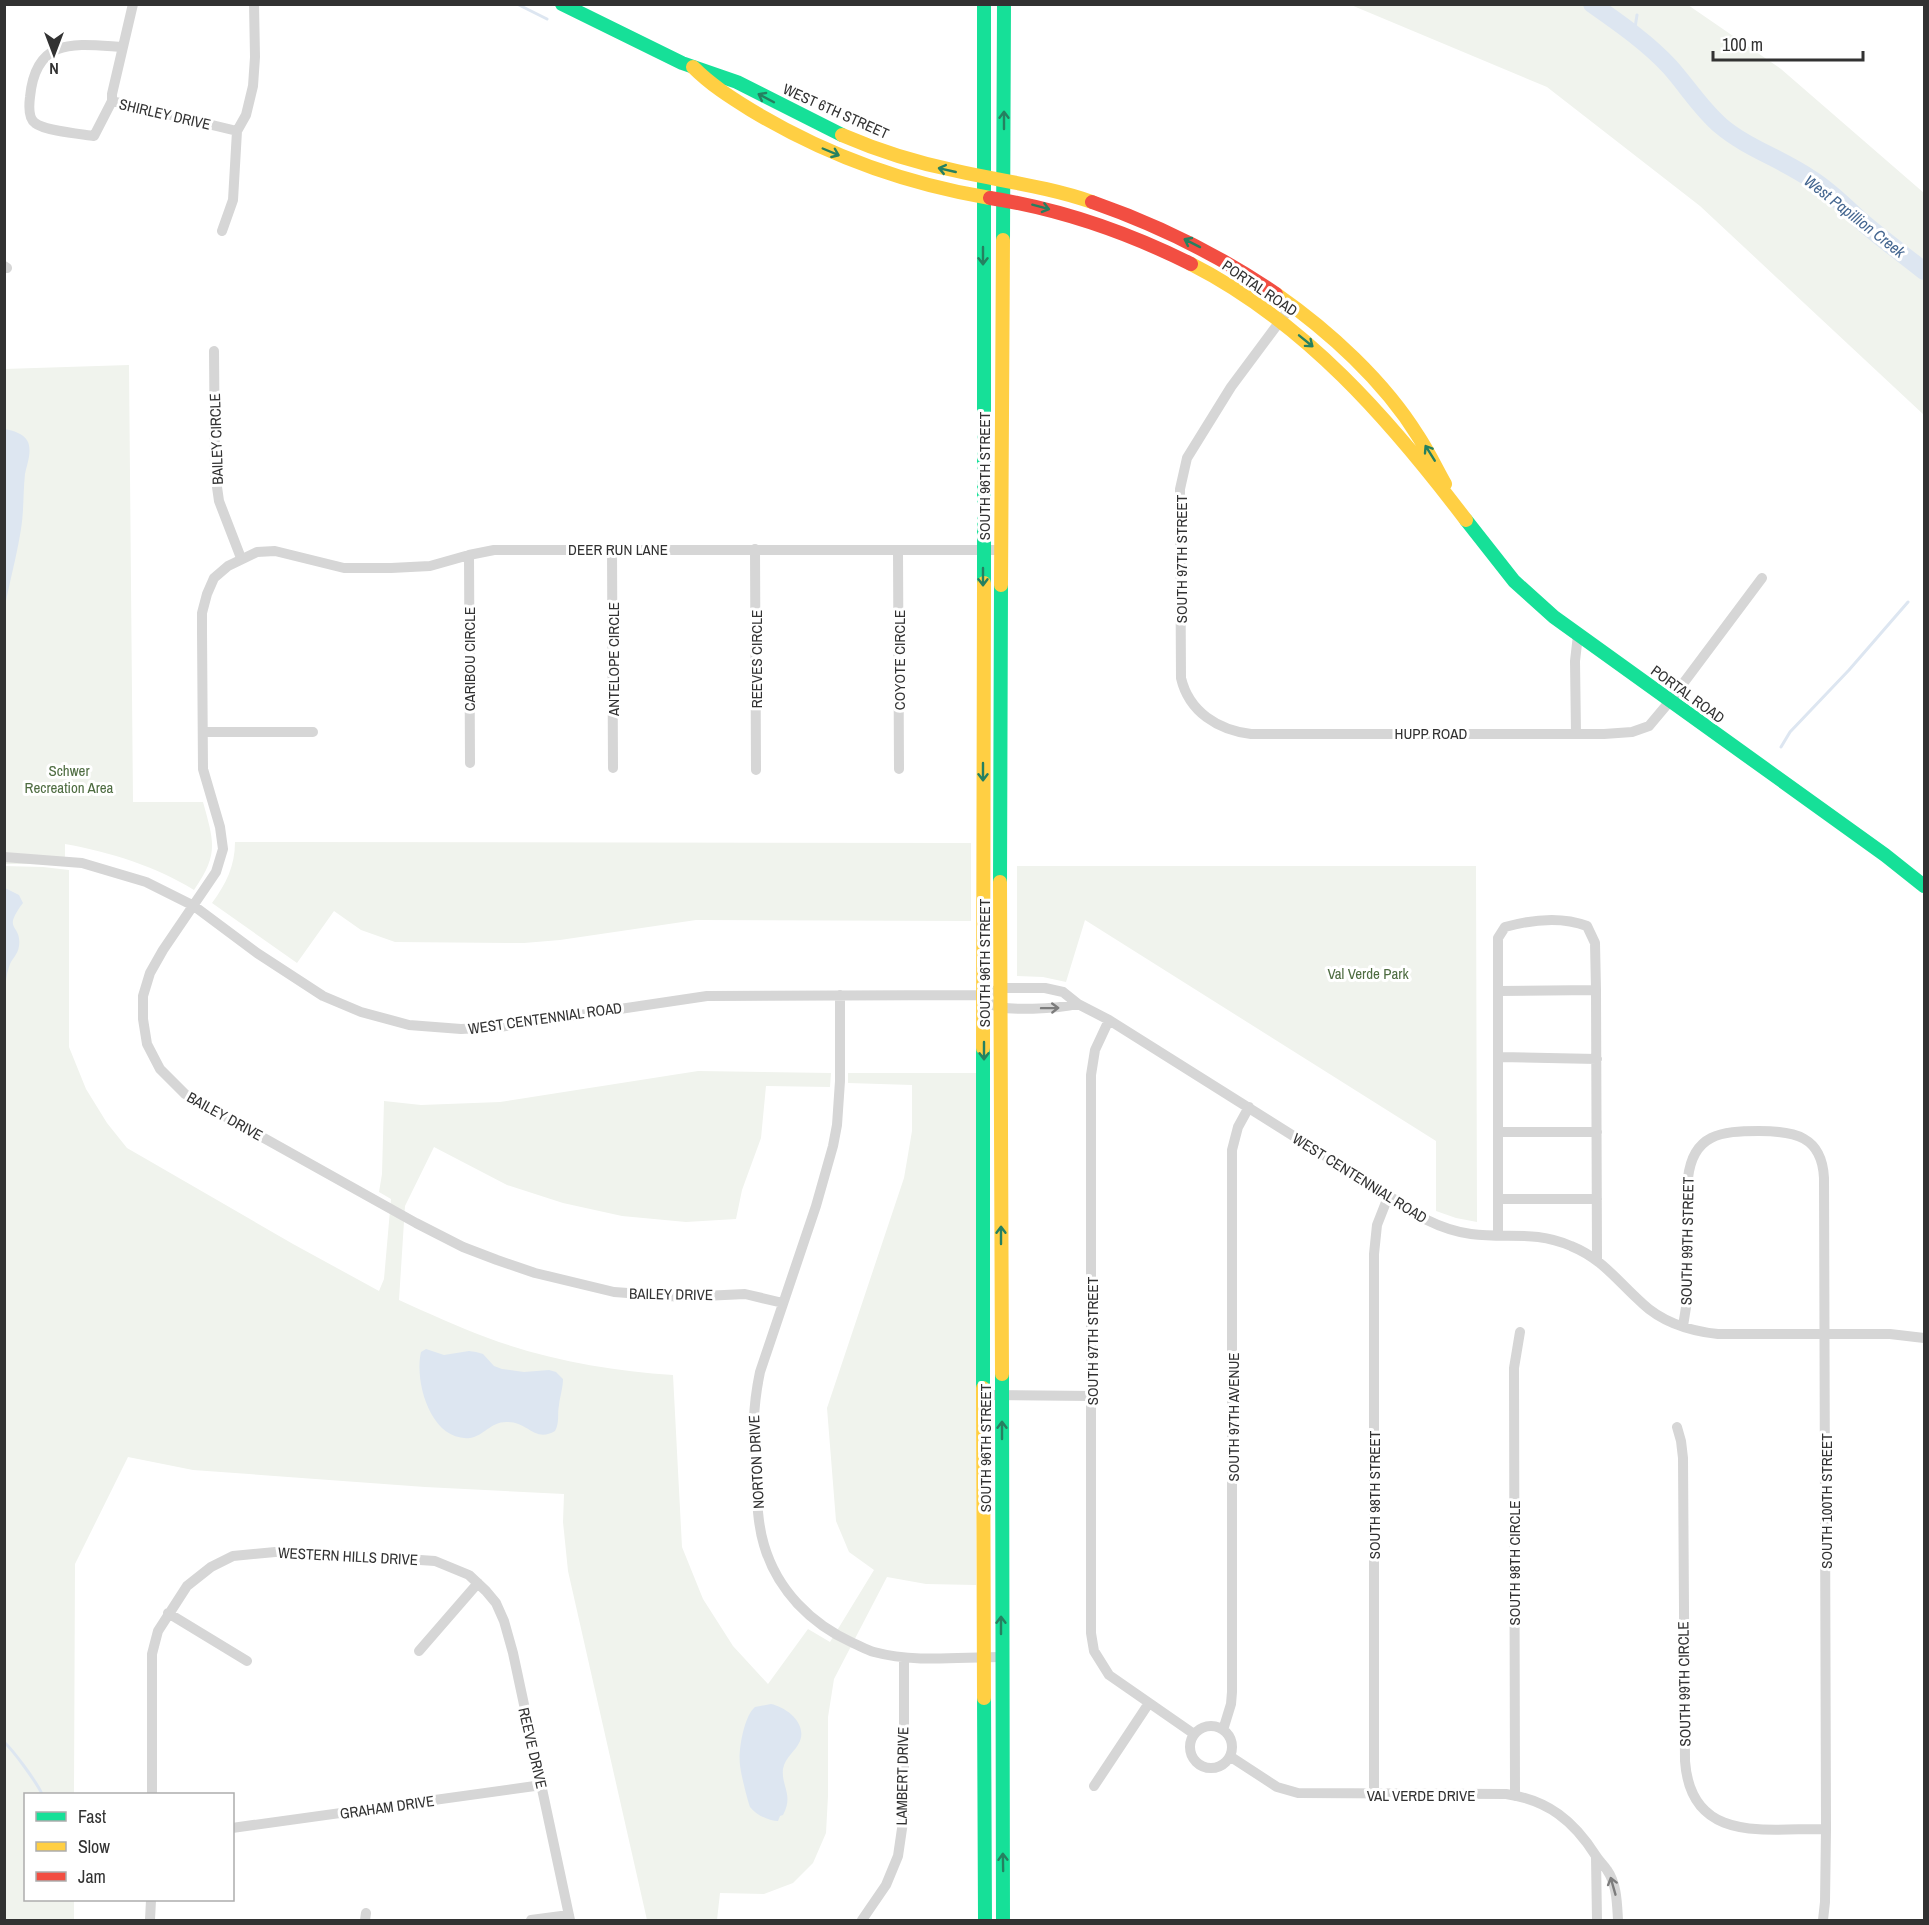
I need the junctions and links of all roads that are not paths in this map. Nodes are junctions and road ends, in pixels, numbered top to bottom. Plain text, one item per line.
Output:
1 (133, 4) edge
2 (562, 4) edge
3 (984, 4) edge
4 (1004, 4) edge
5 (254, 5) edge
6 (123, 47) junction
7 (693, 67) junction
8 (112, 101) junction
9 (237, 131) junction
10 (985, 177) junction
11 (1004, 181) junction
12 (983, 197) junction
13 (1002, 200) junction
14 (222, 231) dead end
15 (1292, 305) junction
16 (1280, 321) junction
17 (214, 351) dead end
18 (1455, 506) junction
19 (612, 549) junction
20 (755, 549) junction
21 (898, 550) junction
22 (983, 550) junction
23 (1001, 550) junction
24 (469, 555) junction
25 (241, 558) junction
26 (1762, 578) dead end
27 (1578, 635) junction
28 (1191, 700) joint
29 (1670, 701) junction
30 (202, 732) junction
31 (313, 732) dead end
32 (1576, 734) junction
33 (470, 762) dead end
34 (614, 768) dead end
35 (756, 770) dead end
36 (899, 770) dead end
37 (4, 857) edge
38 (1924, 886) edge
39 (194, 906) junction
40 (1001, 988) junction
41 (1596, 990) junction
42 (1499, 991) junction
43 (840, 995) junction
44 (984, 995) junction
45 (1078, 1004) junction
46 (1001, 1007) junction
47 (1109, 1020) junction
48 (1499, 1057) junction
49 (1597, 1059) junction
50 (1249, 1107) junction
51 (1755, 1131) joint
52 (1499, 1132) junction
53 (1597, 1132) junction
54 (1388, 1197) junction
55 (1498, 1199) junction
56 (1597, 1199) junction
57 (1498, 1235) junction
58 (1597, 1259) junction
59 (783, 1303) junction
60 (1683, 1326) junction
61 (1520, 1332) dead end
62 (1826, 1334) junction
63 (1924, 1338) edge
64 (983, 1395) junction
65 (1008, 1395) junction
66 (1093, 1396) junction
67 (1677, 1427) dead end
68 (478, 1583) junction
69 (168, 1613) junction
70 (419, 1651) dead end
71 (983, 1657) junction
72 (1001, 1657) junction
73 (904, 1658) junction
74 (247, 1661) dead end
75 (1149, 1703) junction
76 (1223, 1730) junction
77 (1194, 1734) junction
78 (1231, 1757) junction
79 (542, 1785) junction
80 (1094, 1786) dead end
81 (152, 1793) edge
82 (1374, 1795) junction
83 (1515, 1796) junction
84 (234, 1828) edge
85 (1826, 1829) junction
86 (1596, 1857) junction
87 (151, 1901) edge
88 (570, 1918) edge
89 (150, 1920) edge
90 (531, 1920) edge
91 (862, 1920) edge
92 (985, 1920) edge
93 (1003, 1920) edge
94 (1597, 1920) edge
95 (1618, 1920) edge
96 (1823, 1920) edge

1 - 6 street, SHIRLEY DRIVE
2 - 7 main road, WEST 6TH STREET
3 - 10 main road, SOUTH 96TH STREET
11 -> 4 main road, SOUTH 96TH STREET
5 - 9 street
6 - 8 street, SHIRLEY DRIVE
6 - 8 street
10 -> 7 main road, WEST 6TH STREET
7 -> 12 main road, WEST 6TH STREET
8 - 9 street, SHIRLEY DRIVE
9 - 14 street
10 - 11 main road, WEST 6TH STREET
10 - 12 main road, SOUTH 96TH STREET
11 - 13 main road, SOUTH 96TH STREET
15 -> 11 main road, PORTAL ROAD
12 - 13 main road, PORTAL ROAD
12 -> 22 main road, SOUTH 96TH STREET
13 -> 16 main road, PORTAL ROAD
13 - 23 main road, SOUTH 96TH STREET
15 - 16 street, SOUTH 97TH STREET
18 -> 15 main road, PORTAL ROAD
16 -> 18 main road, PORTAL ROAD
16 - 28 street, SOUTH 97TH STREET
17 - 25 street, BAILEY CIRCLE
18 - 27 main road, PORTAL ROAD
19 - 20 street, DEER RUN LANE
19 - 24 street, DEER RUN LANE
19 - 34 street, ANTELOPE CIRCLE
20 - 21 street, DEER RUN LANE
20 - 35 street, REEVES CIRCLE
21 - 22 street, DEER RUN LANE
21 - 36 street, COYOTE CIRCLE
22 - 23 street, DEER RUN LANE
22 -> 44 main road, SOUTH 96TH STREET
23 - 40 main road, SOUTH 96TH STREET
24 - 25 street, DEER RUN LANE
24 - 33 street, CARIBOU CIRCLE
25 - 30 street, BAILEY DRIVE
26 - 29 street
27 - 29 main road, PORTAL ROAD
27 - 32 street
28 - 32 street, HUPP ROAD
29 - 32 street, HUPP ROAD
29 - 38 main road, PORTAL ROAD
30 - 31 street
30 - 39 street, BAILEY DRIVE
37 - 39 street, WEST CENTENNIAL ROAD
39 - 43 street, WEST CENTENNIAL ROAD
39 - 59 street, BAILEY DRIVE
40 - 44 street, WEST CENTENNIAL ROAD
40 - 45 street, WEST CENTENNIAL ROAD
40 - 46 main road, SOUTH 96TH STREET
41 - 42 street
41 - 42 street
41 - 49 street
42 - 48 street
43 - 44 street, WEST CENTENNIAL ROAD
43 - 59 street, NORTON DRIVE
44 - 46 street
44 -> 64 main road, SOUTH 96TH STREET
46 -> 45 street
45 - 47 street, WEST CENTENNIAL ROAD
65 -> 46 main road, SOUTH 96TH STREET
47 - 50 street, WEST CENTENNIAL ROAD
47 - 66 street, SOUTH 97TH STREET
48 - 49 street
48 - 52 street
49 - 53 street
50 - 54 street, WEST CENTENNIAL ROAD
50 - 76 street, SOUTH 97TH AVENUE
51 - 60 street, SOUTH 99TH STREET
51 - 62 street, SOUTH 100TH STREET
52 - 53 street
52 - 55 street
53 - 56 street
54 - 57 street, WEST CENTENNIAL ROAD
54 - 82 street, SOUTH 98TH STREET
55 - 56 street
55 - 57 street
56 - 58 street
57 - 58 street, WEST CENTENNIAL ROAD
58 - 60 street, WEST CENTENNIAL ROAD
59 - 73 street, NORTON DRIVE
60 - 62 street, WEST CENTENNIAL ROAD
61 - 83 street, SOUTH 98TH CIRCLE
62 - 63 street, WEST CENTENNIAL ROAD
62 - 85 street, SOUTH 100TH STREET
64 - 65 street
64 - 71 main road, SOUTH 96TH STREET
65 - 66 street
72 -> 65 main road, SOUTH 96TH STREET
66 - 75 street, SOUTH 97TH STREET
67 - 85 street, SOUTH 99TH CIRCLE
68 - 69 street, WESTERN HILLS DRIVE
68 - 70 street
68 - 79 street, REEVE DRIVE
69 - 74 street
69 - 81 street, WESTERN HILLS DRIVE
71 - 72 street, NORTON DRIVE
71 - 73 street, NORTON DRIVE
71 - 92 main road, SOUTH 96TH STREET
93 -> 72 main road, SOUTH 96TH STREET
73 - 91 street, LAMBERT DRIVE
75 - 77 street
75 - 80 street
76 - 77 street
76 - 78 street
77 - 78 street
78 - 82 street, VAL VERDE DRIVE
79 - 84 street, GRAHAM DRIVE
79 - 88 street, REEVE DRIVE
82 - 83 street, VAL VERDE DRIVE
83 - 86 street, VAL VERDE DRIVE
85 - 96 street, SOUTH 100TH STREET
86 - 94 street
95 -> 86 street, VAL VERDE DRIVE
87 - 89 street
88 - 90 street

